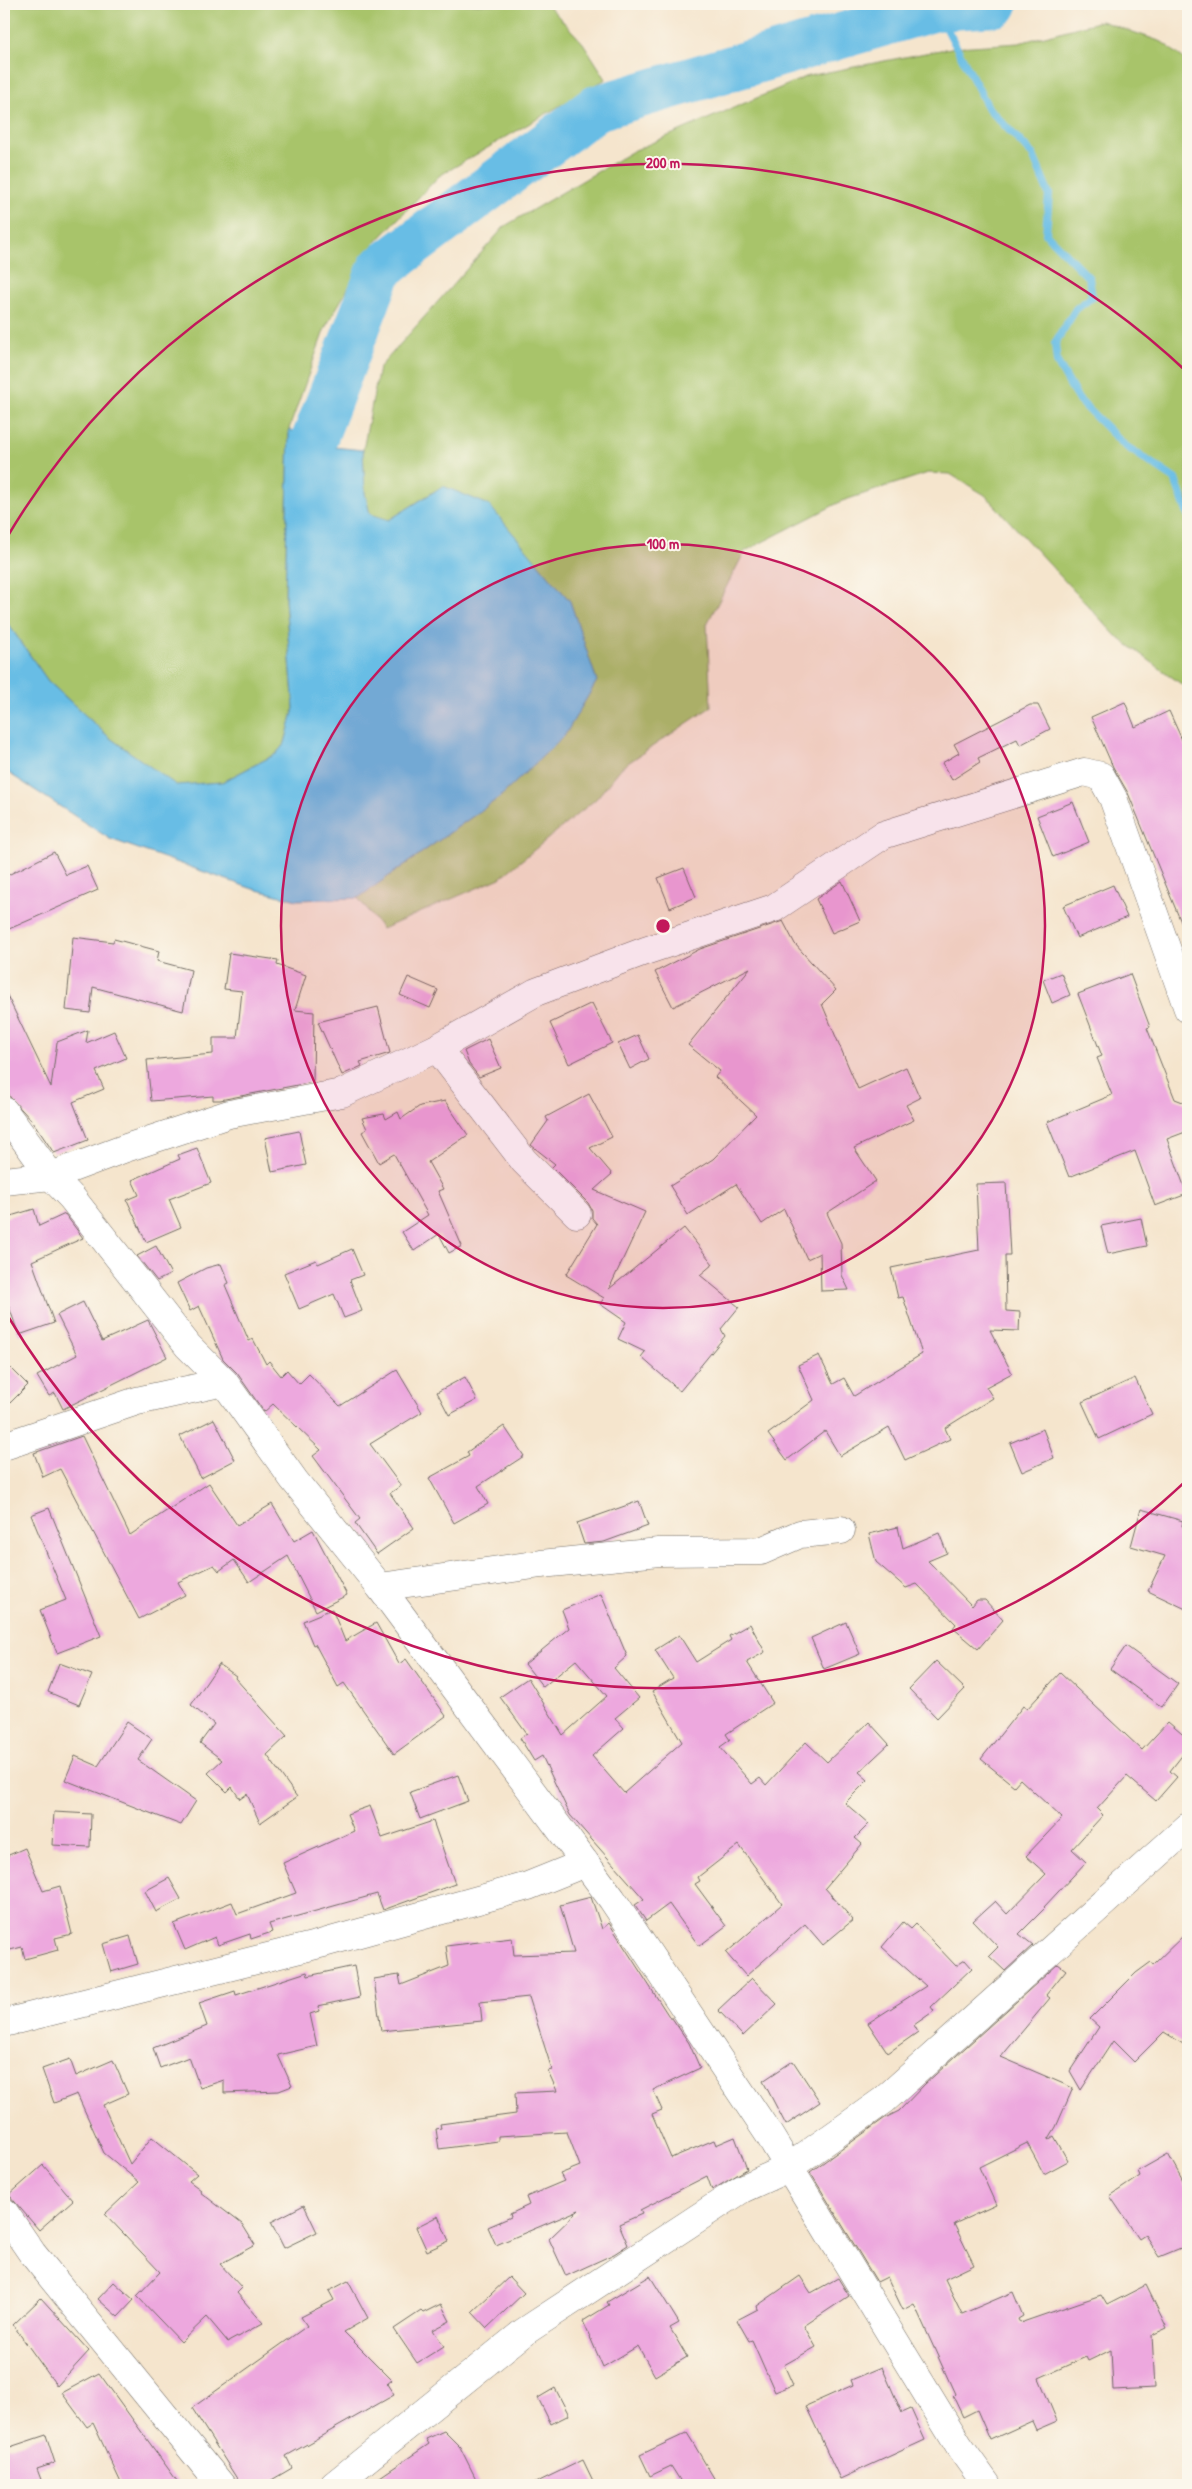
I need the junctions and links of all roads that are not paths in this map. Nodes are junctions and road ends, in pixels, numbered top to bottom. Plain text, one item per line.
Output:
1 (1188, 1009) edge
2 (437, 1048) junction
3 (4, 1111) edge
4 (51, 1176) junction
5 (4, 1181) edge
6 (577, 1214) dead end
7 (224, 1382) junction
8 (4, 1446) edge
9 (841, 1530) dead end
10 (380, 1587) junction
11 (1188, 1827) edge
12 (585, 1863) junction
13 (4, 2023) edge
14 (788, 2168) junction
15 (4, 2212) edge
16 (221, 2485) edge
17 (334, 2485) edge
18 (987, 2485) edge

1 - 2 street
2 - 4 street
2 - 6 street
3 - 4 street
4 - 5 street
4 - 7 street
7 - 8 street
7 - 10 street
9 - 10 street
10 - 12 street
11 - 14 street
12 - 13 street
12 - 14 street
14 - 17 street
14 - 18 street
15 - 16 street

